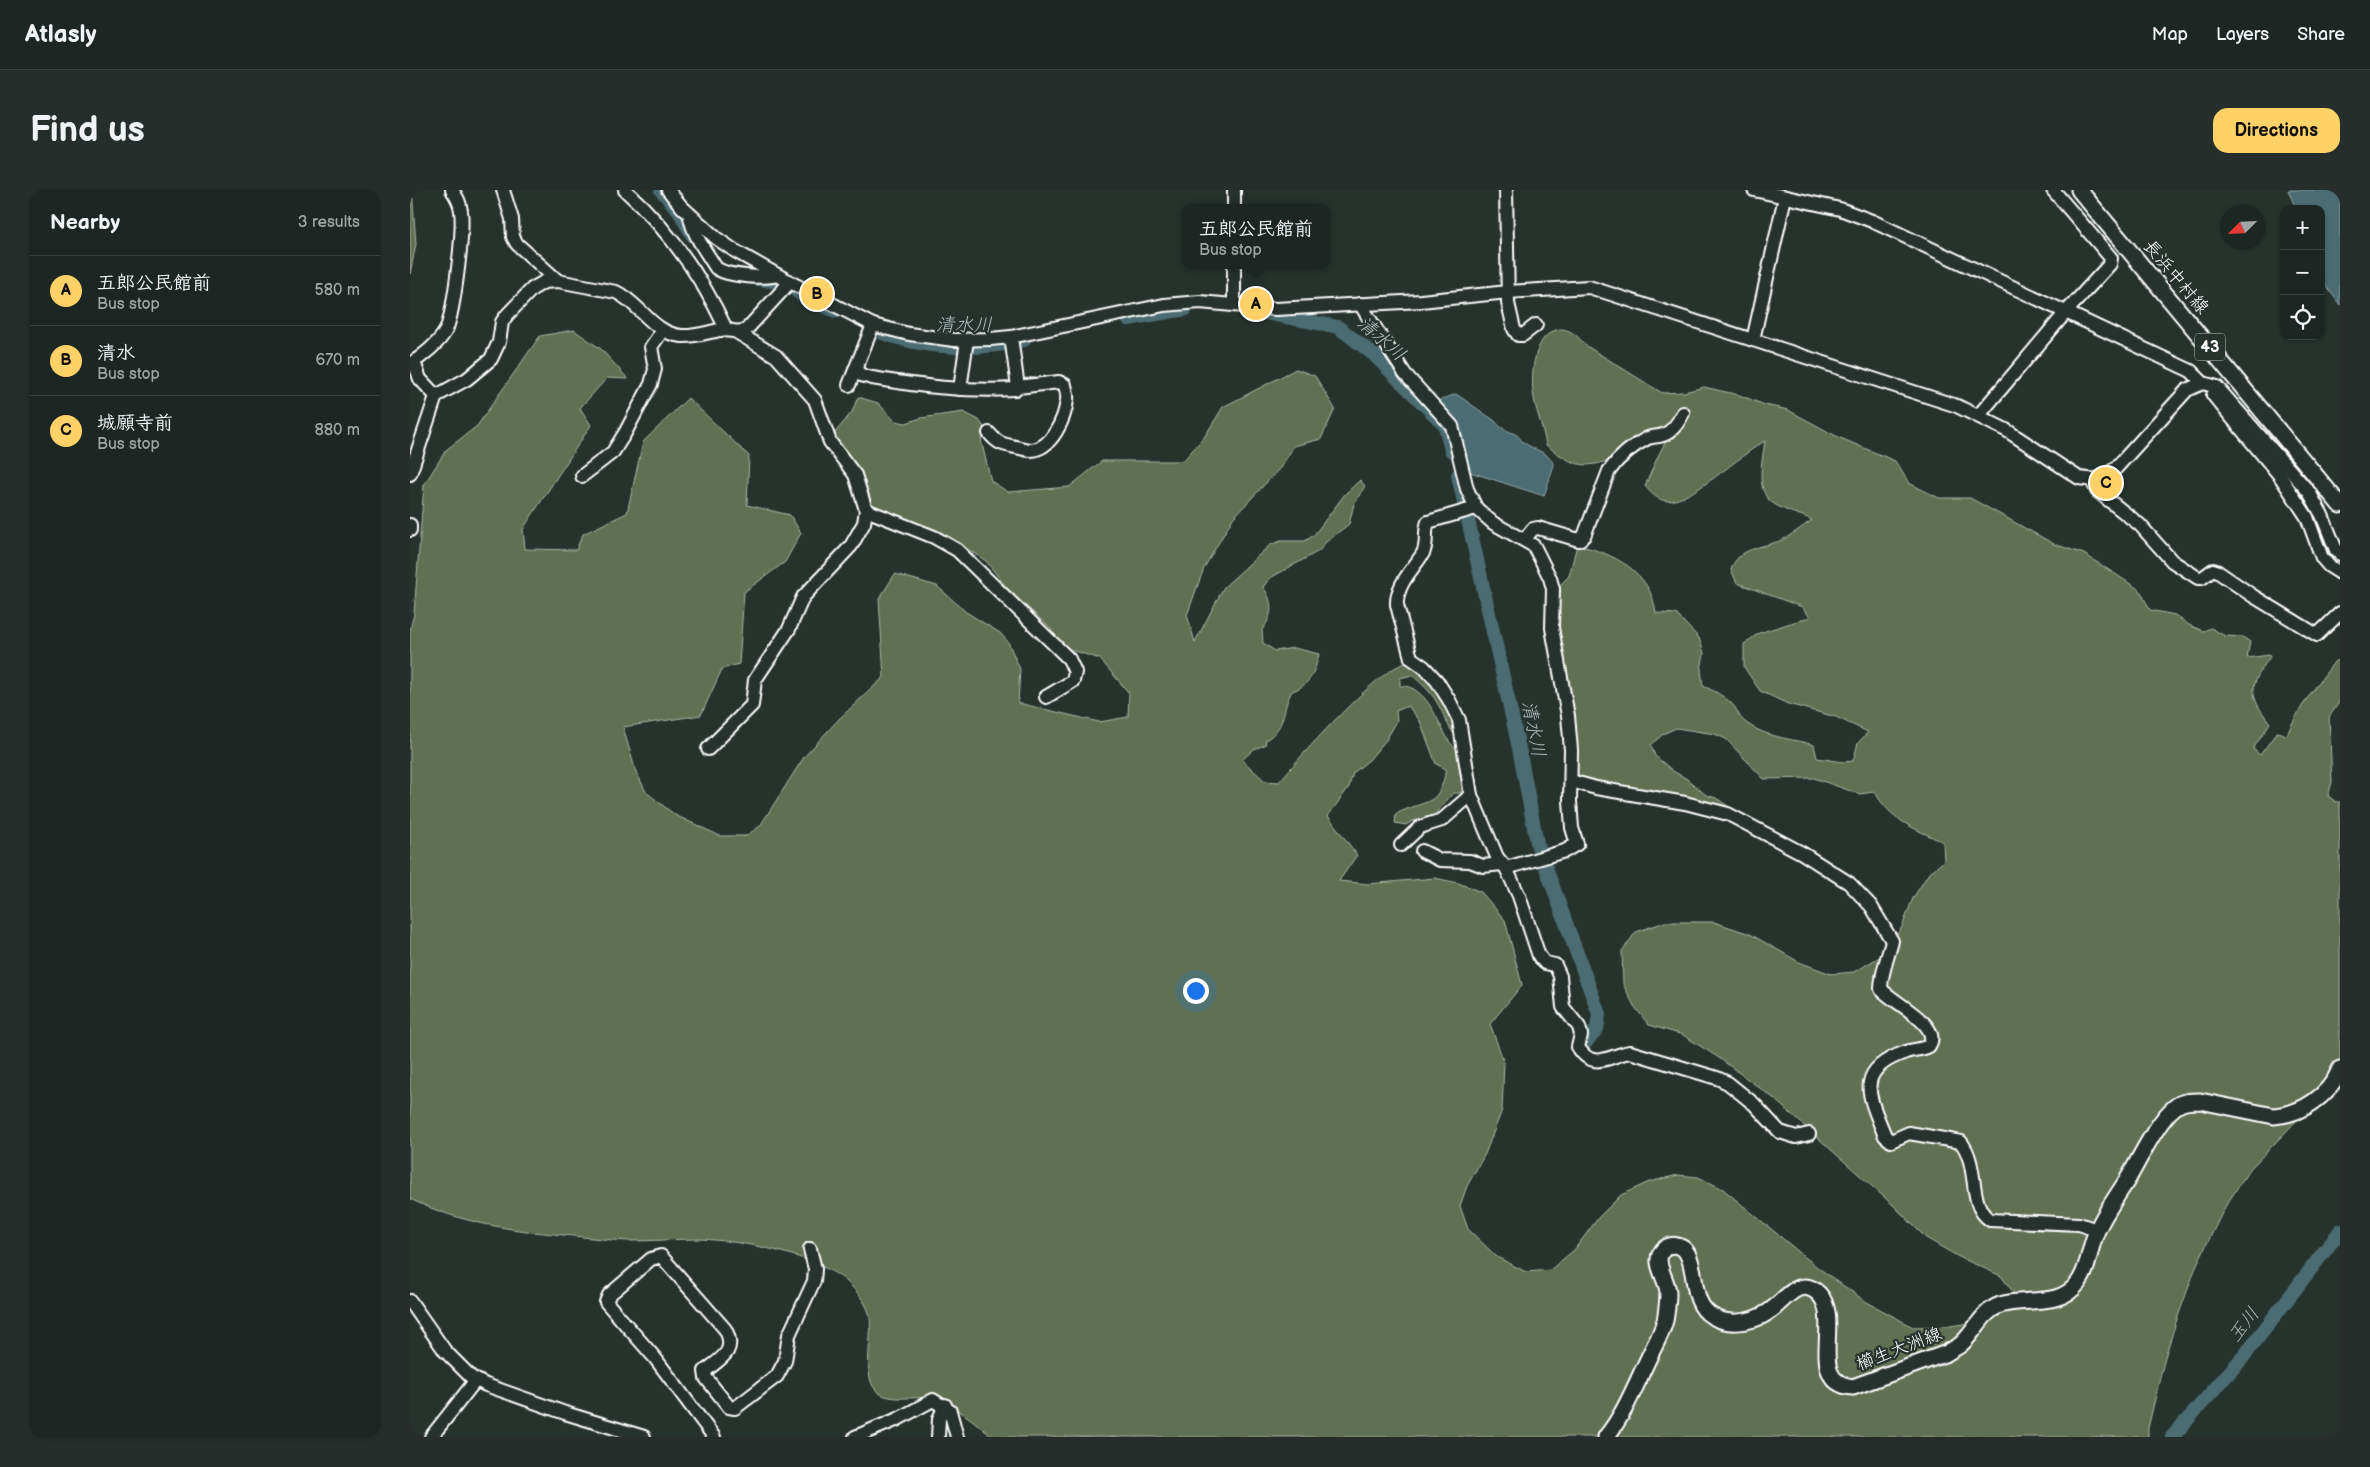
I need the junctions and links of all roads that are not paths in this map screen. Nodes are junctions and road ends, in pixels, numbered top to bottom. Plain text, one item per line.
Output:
1 (452, 190) edge
2 (503, 190) edge
3 (624, 190) edge
4 (668, 190) edge
5 (1234, 190) edge
6 (1506, 190) edge
7 (1754, 190) edge
8 (2053, 190) edge
9 (2079, 190) edge
10 (1785, 197) junction
11 (1234, 204) edge
12 (690, 215) junction
13 (718, 269) junction
14 (1234, 269) edge
15 (777, 275) junction
16 (558, 280) junction
17 (698, 280) junction
18 (790, 282) junction
19 (1508, 292) junction
20 (1234, 304) junction
21 (1360, 304) junction
22 (2066, 312) junction
23 (873, 325) junction
24 (1536, 325) dead end
25 (726, 329) junction
26 (662, 331) junction
27 (738, 333) junction
28 (1011, 337) junction
29 (967, 340) junction
30 (1752, 340) junction
31 (412, 363) edge
32 (855, 369) junction
33 (2201, 383) junction
34 (849, 385) dead end
35 (1018, 387) junction
36 (960, 389) junction
37 (436, 396) junction
38 (1684, 413) dead end
39 (1979, 415) junction
40 (989, 433) dead end
41 (410, 474) edge
42 (582, 476) dead end
43 (2092, 480) junction
44 (2340, 505) edge
45 (1476, 508) junction
46 (866, 510) junction
47 (410, 525) edge
48 (410, 530) edge
49 (1525, 539) junction
50 (2340, 554) edge
51 (2340, 573) edge
52 (2340, 613) edge
53 (1046, 697) dead end
54 (708, 749) dead end
55 (1571, 781) junction
56 (1471, 795) junction
57 (1401, 845) dead end
58 (1422, 851) dead end
59 (1504, 866) junction
60 (2340, 1069) edge
61 (1810, 1134) dead end
62 (2097, 1230) junction
63 (810, 1249) dead end
64 (410, 1300) edge
65 (476, 1380) junction
66 (945, 1406) junction
67 (431, 1437) edge
68 (644, 1437) edge
69 (714, 1437) edge
70 (855, 1437) edge
71 (938, 1437) edge
72 (957, 1437) edge
73 (1606, 1437) edge

1 - 31 street
2 - 16 street
3 - 17 street
4 - 12 street
5 - 11 street
6 - 19 street
7 - 10 street
8 - 22 street
9 - 44 main road, 長浜中村線 / 43
10 - 22 street
10 - 30 street
12 - 13 street
12 - 15 street
13 - 15 street
13 - 17 street
14 - 20 street
15 - 18 street
16 - 26 street
16 - 37 street
17 - 25 street
18 - 23 street
18 - 27 street
19 - 21 street
19 - 24 street
19 - 30 street
20 - 21 street
20 - 28 street
21 - 45 street
22 - 33 street
22 - 39 street
23 - 29 street
23 - 32 street
25 - 26 street
25 - 27 street
26 - 42 street
27 - 46 street
28 - 29 street
28 - 35 street
29 - 36 street
30 - 39 street
31 - 37 street
32 - 34 street
32 - 36 street
33 - 43 street
33 - 50 street
33 - 51 street
35 - 36 street
35 - 40 street
37 - 41 street
38 - 49 street
39 - 43 street
43 - 52 street
45 - 49 street
45 - 56 street
46 - 53 street
46 - 54 street
47 - 48 street
49 - 55 street
55 - 59 street
55 - 62 street
56 - 57 street
56 - 59 street
58 - 59 street
59 - 61 street
60 - 62 main road, 櫛生大洲線
62 - 73 main road, 櫛生大洲線
63 - 69 street
64 - 65 street
65 - 67 street
65 - 68 street
66 - 70 street
66 - 71 street
66 - 72 street

